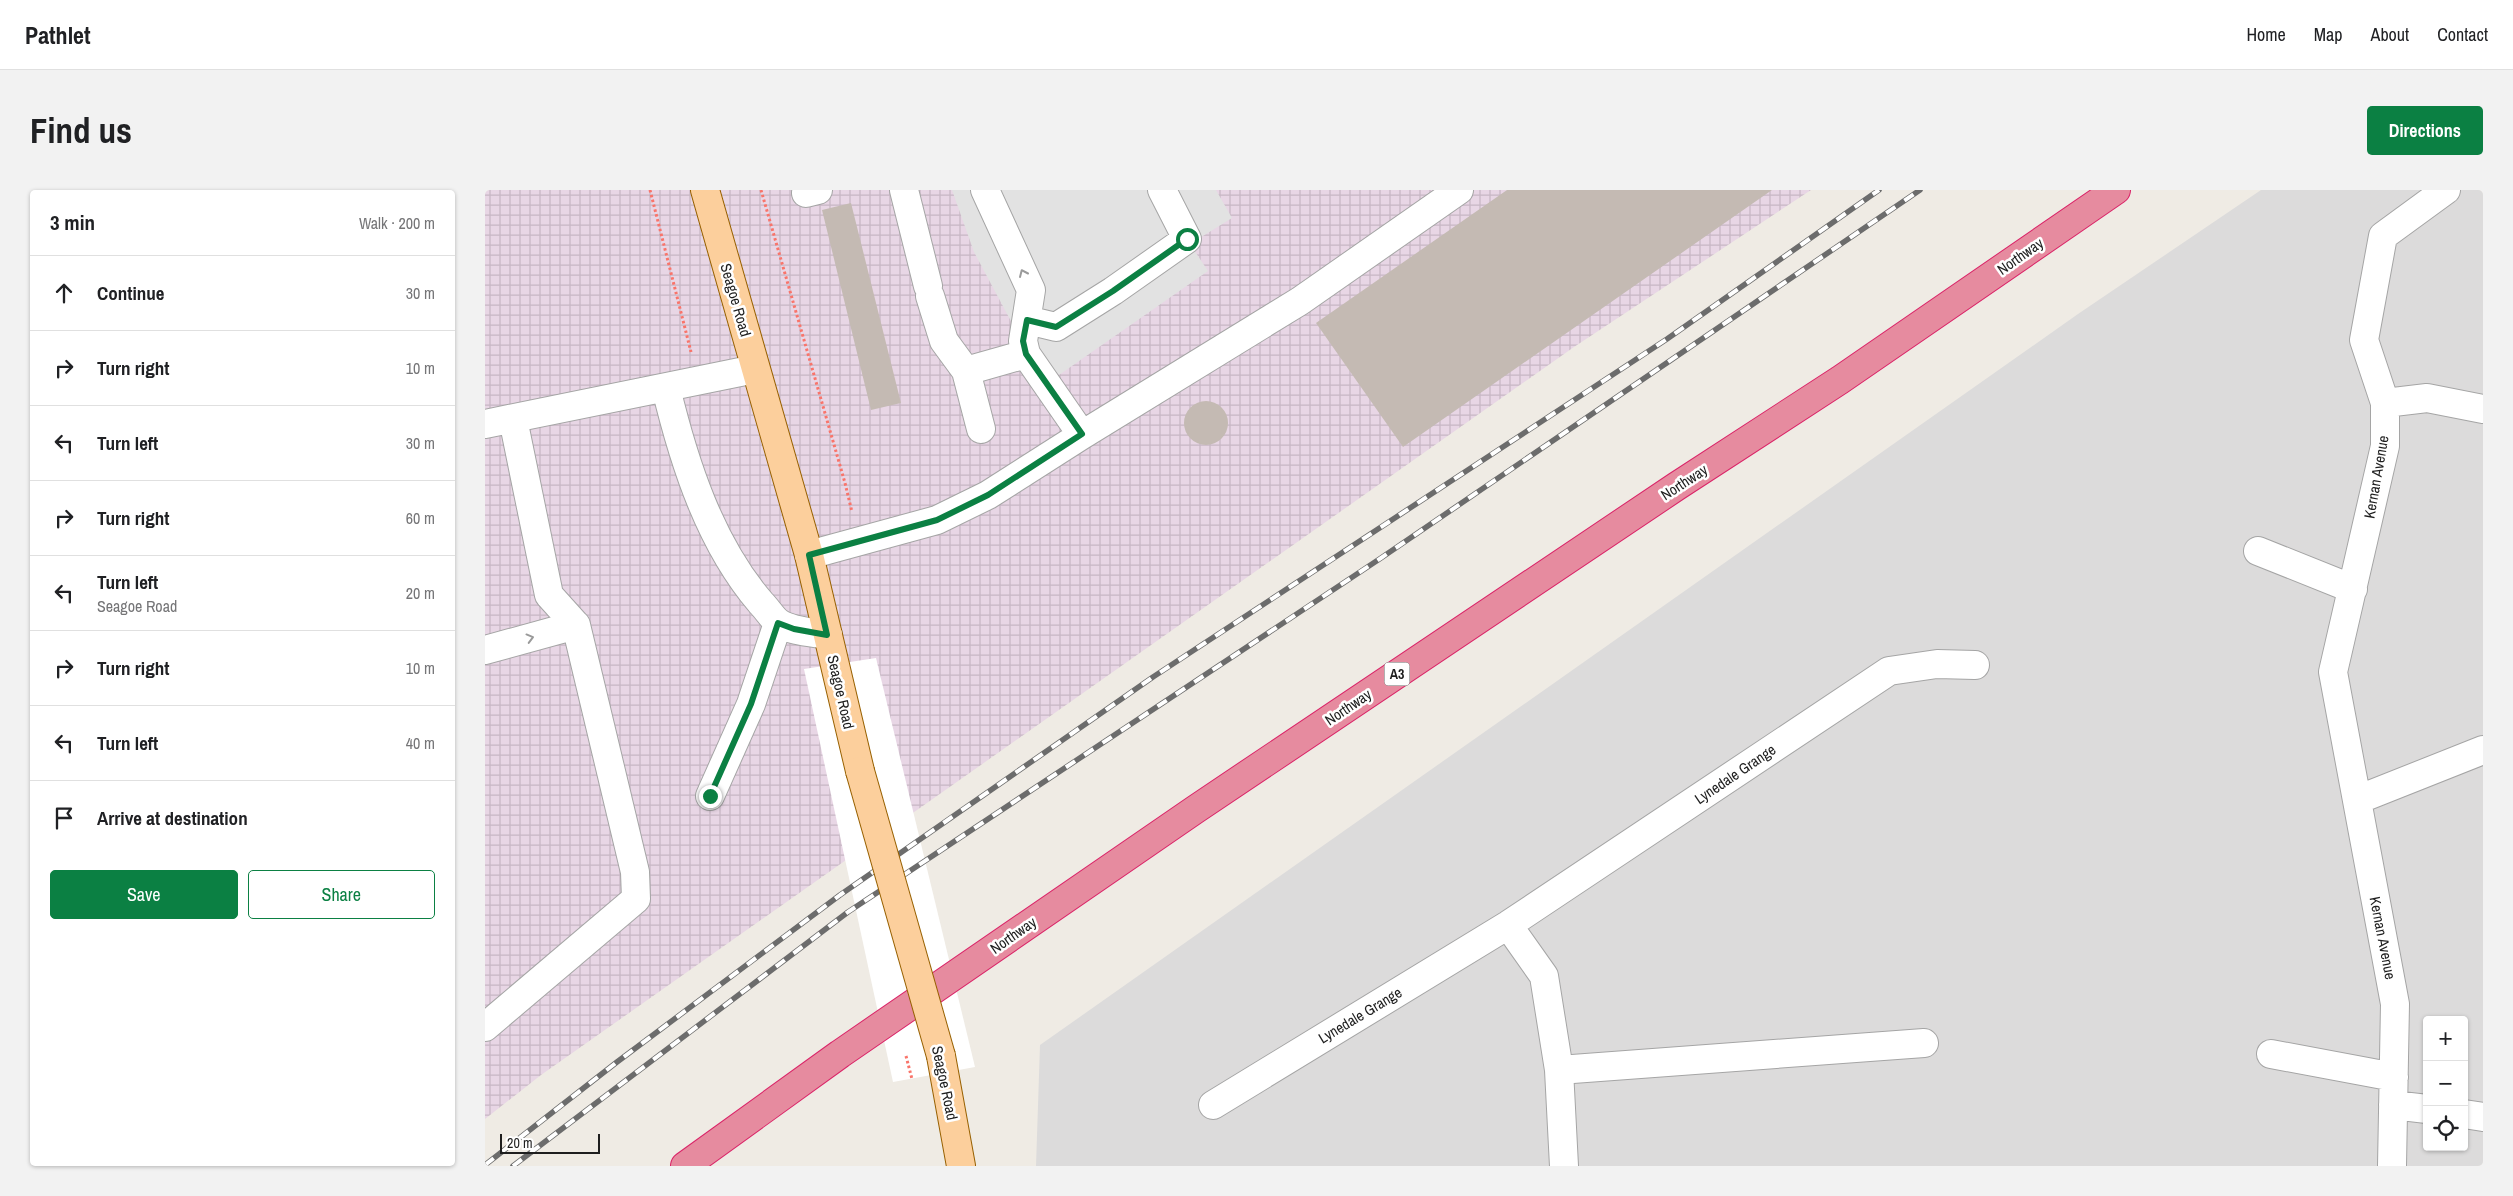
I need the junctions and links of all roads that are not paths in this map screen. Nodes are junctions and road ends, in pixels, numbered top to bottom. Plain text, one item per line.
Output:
1 (705, 190) edge
2 (904, 190) edge
3 (985, 190) edge
4 (1162, 190) edge
5 (1459, 190) edge
6 (2115, 190) edge
7 (2446, 190) edge
8 (1027, 320) junction
9 (1026, 354) junction
10 (755, 369) junction
11 (966, 371) junction
12 (666, 388) junction
13 (2385, 403) junction
14 (2483, 409) edge
15 (513, 419) junction
16 (485, 424) edge
17 (981, 429) dead end
18 (1082, 434) junction
19 (2257, 551) dead end
20 (809, 555) junction
21 (2353, 589) junction
22 (778, 623) junction
23 (576, 625) junction
24 (827, 635) junction
25 (485, 650) edge
26 (1975, 665) dead end
27 (2483, 750) edge
28 (710, 796) dead end
29 (2357, 800) junction
30 (1508, 925) junction
31 (485, 1027) edge
32 (1924, 1043) dead end
33 (2271, 1054) dead end
34 (1559, 1070) junction
35 (2394, 1077) junction
36 (2393, 1105) junction
37 (1213, 1106) dead end
38 (2423, 1109) edge
39 (2468, 1115) edge
40 (2483, 1117) edge
41 (685, 1166) edge
42 (961, 1166) edge
43 (1564, 1166) edge
44 (2392, 1166) edge

1 - 10 main road, Seagoe Road
2 - 11 street
8 -> 3 street
4 - 8 street
5 - 18 street
6 - 41 highway, Northway / A3
7 - 13 street, Kernan Avenue
8 - 9 street
9 - 11 street
9 - 18 street
10 - 12 street
10 - 20 main road, Seagoe Road
11 - 17 street
12 - 15 street
12 - 22 street
13 - 14 street
13 - 21 street, Kernan Avenue
15 - 16 street
15 - 23 street
18 - 20 street
19 - 21 street
20 - 24 main road, Seagoe Road
21 - 29 street, Kernan Avenue
22 - 24 street
22 - 28 street
25 -> 23 street
23 - 31 street
24 - 42 main road, Seagoe Road, bridge
26 - 30 street, Lynedale Grange
27 - 29 street
29 - 35 street, Kernan Avenue
30 - 34 street
30 - 37 street, Lynedale Grange
32 - 34 street
33 - 35 street
34 - 43 street
35 - 36 street, Kernan Avenue
36 - 38 street
36 - 44 street, Kernan Avenue
39 - 40 street

